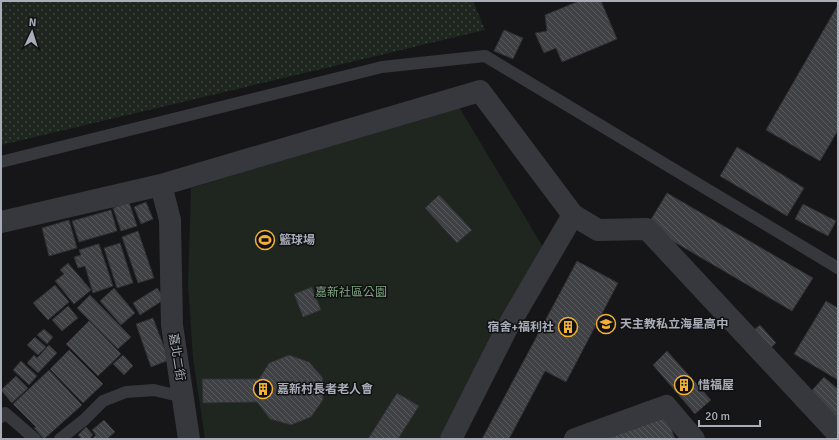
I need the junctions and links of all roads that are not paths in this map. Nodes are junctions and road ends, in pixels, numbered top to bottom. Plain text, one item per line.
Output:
1 (1, 162) edge
2 (161, 185) junction
3 (573, 215) junction
4 (1, 222) edge
5 (838, 268) edge
6 (183, 397) junction
7 (1, 417) edge
8 (838, 434) edge
9 (35, 439) edge
10 (60, 439) edge
11 (189, 439) edge
12 (451, 439) edge
13 (574, 439) edge
14 (694, 439) edge

1 - 5 lane
2 - 3 street
2 - 4 street
2 - 6 street, 嘉北二街
3 - 8 street
3 - 12 street
6 - 10 lane
6 - 11 street, 嘉北二街
7 - 9 lane
13 - 14 street

